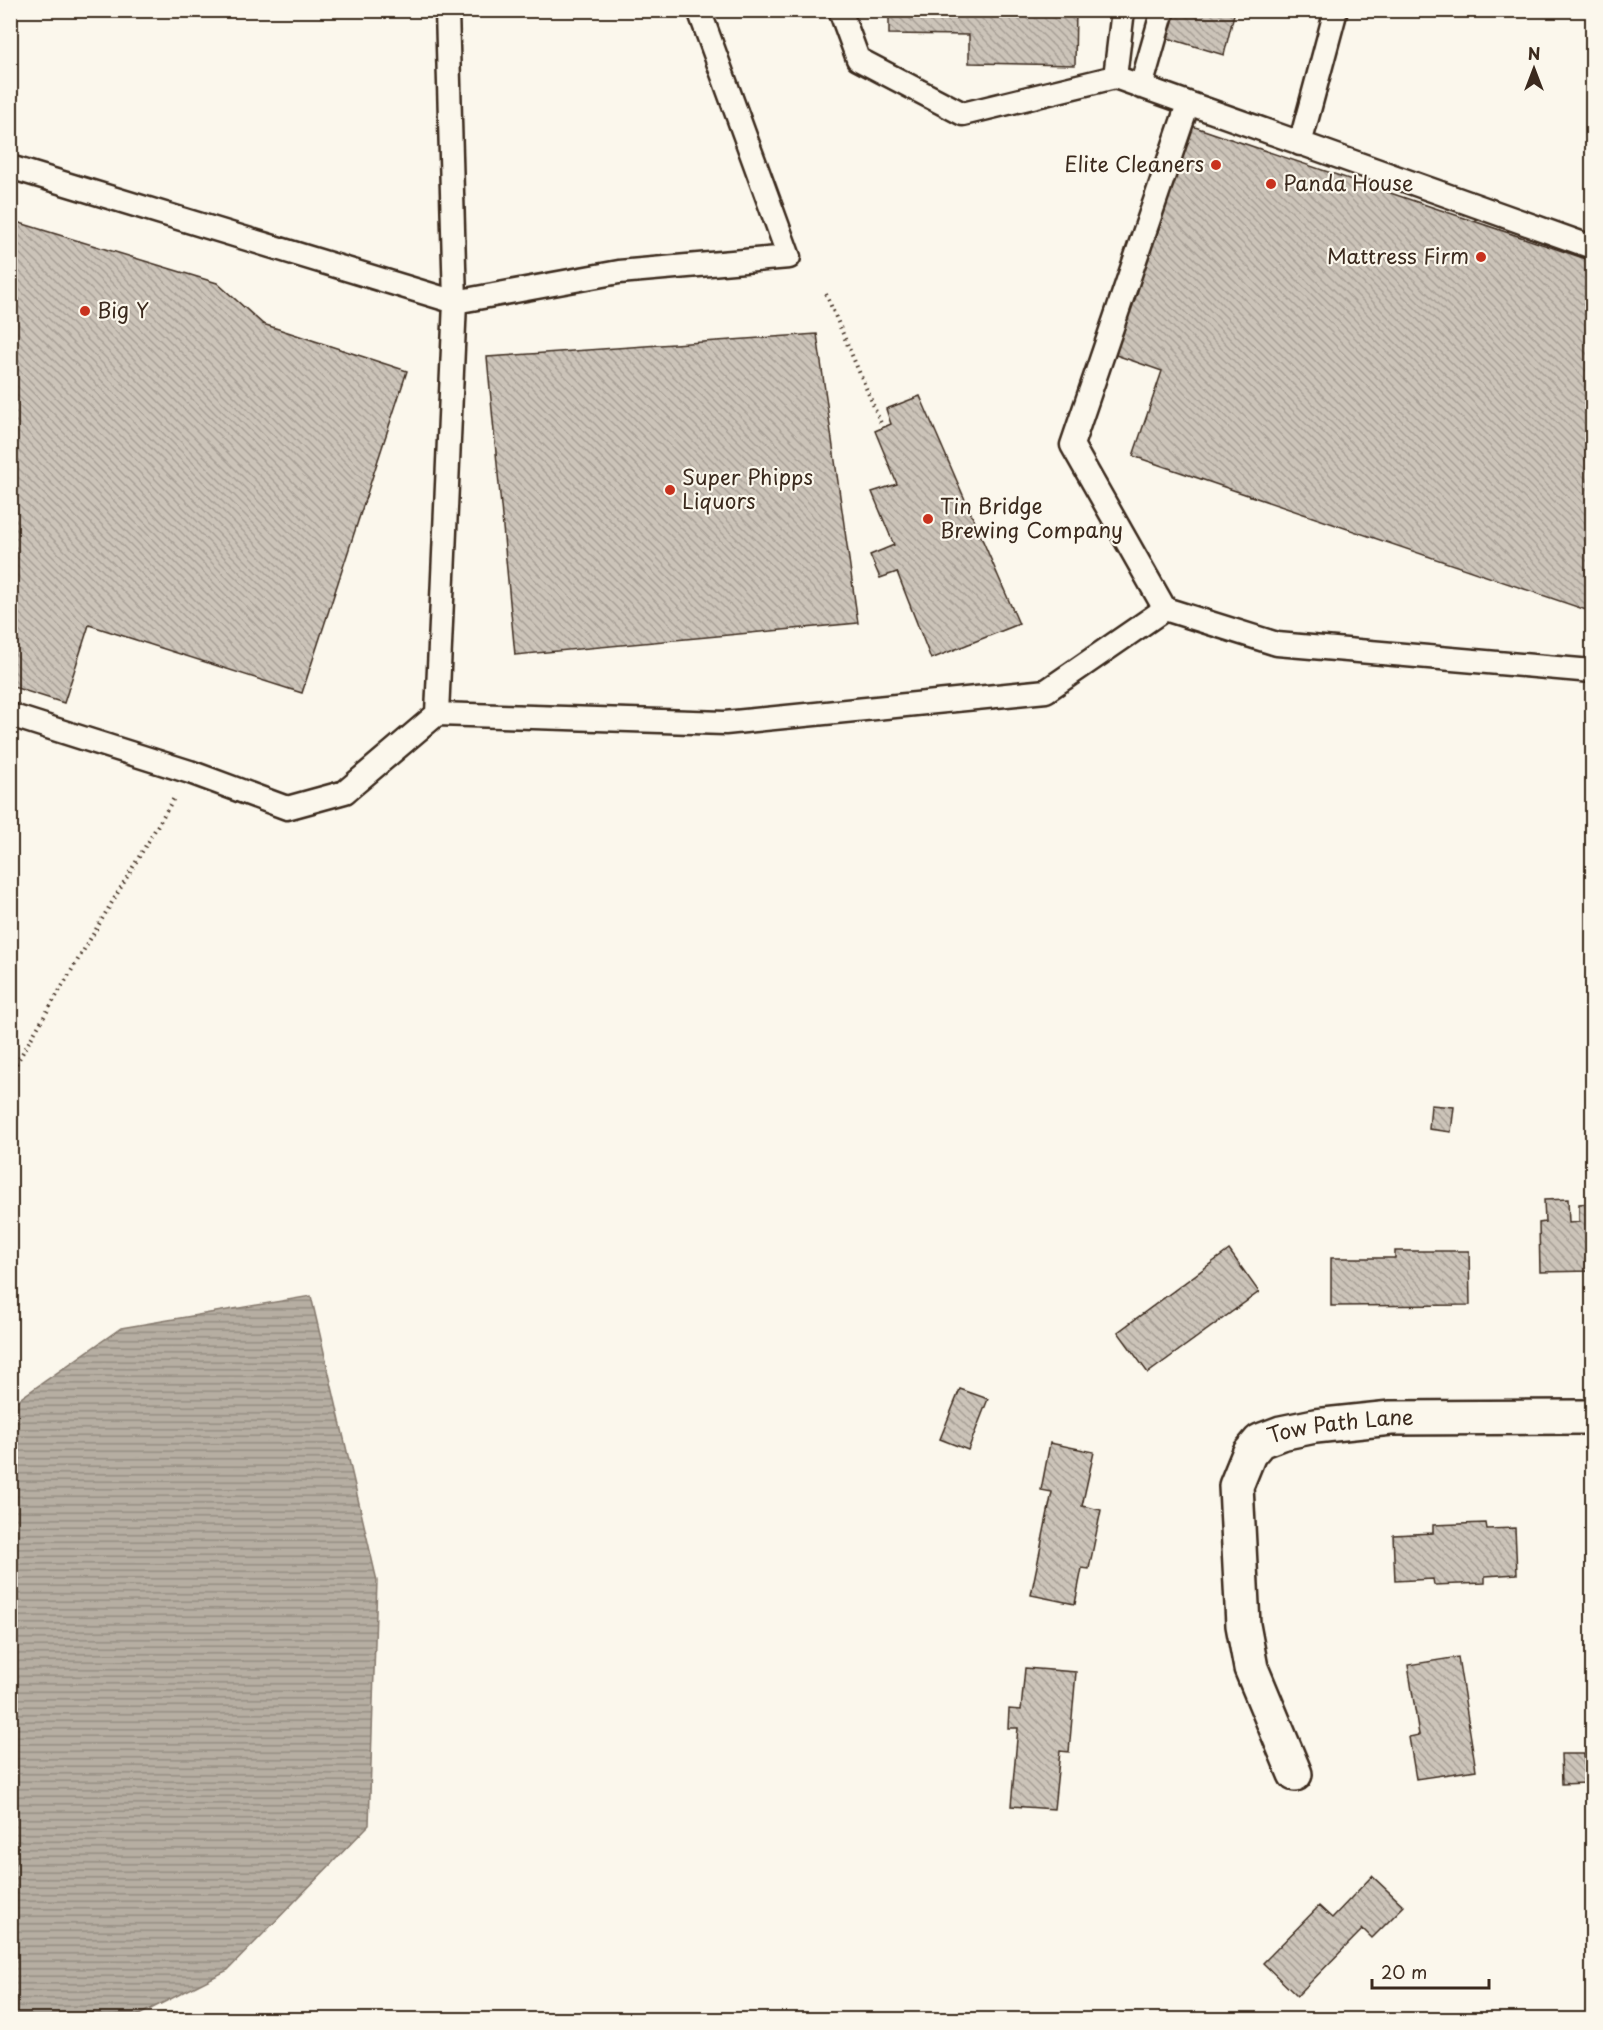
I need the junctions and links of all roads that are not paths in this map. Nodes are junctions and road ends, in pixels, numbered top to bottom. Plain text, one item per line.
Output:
1 (447, 10) edge
2 (699, 10) edge
3 (840, 10) edge
4 (1123, 10) edge
5 (1162, 10) edge
6 (1336, 10) edge
7 (1115, 77) junction
8 (1141, 87) junction
9 (1188, 104) junction
10 (1299, 144) junction
11 (10, 167) edge
12 (1593, 247) edge
13 (455, 302) junction
14 (1165, 609) junction
15 (1593, 671) edge
16 (437, 714) junction
17 (10, 715) edge
18 (1593, 1417) edge
19 (1295, 1774) dead end

1 - 13 lane
2 - 13 lane
3 - 7 lane
4 - 7 lane
5 - 8 lane
6 - 10 lane
7 - 8 lane
8 - 9 lane
9 - 10 lane
9 - 14 lane
10 - 12 lane
11 - 13 lane
13 - 16 lane
14 - 15 lane
14 - 16 lane
16 - 17 lane
18 - 19 street, Tow Path Lane

